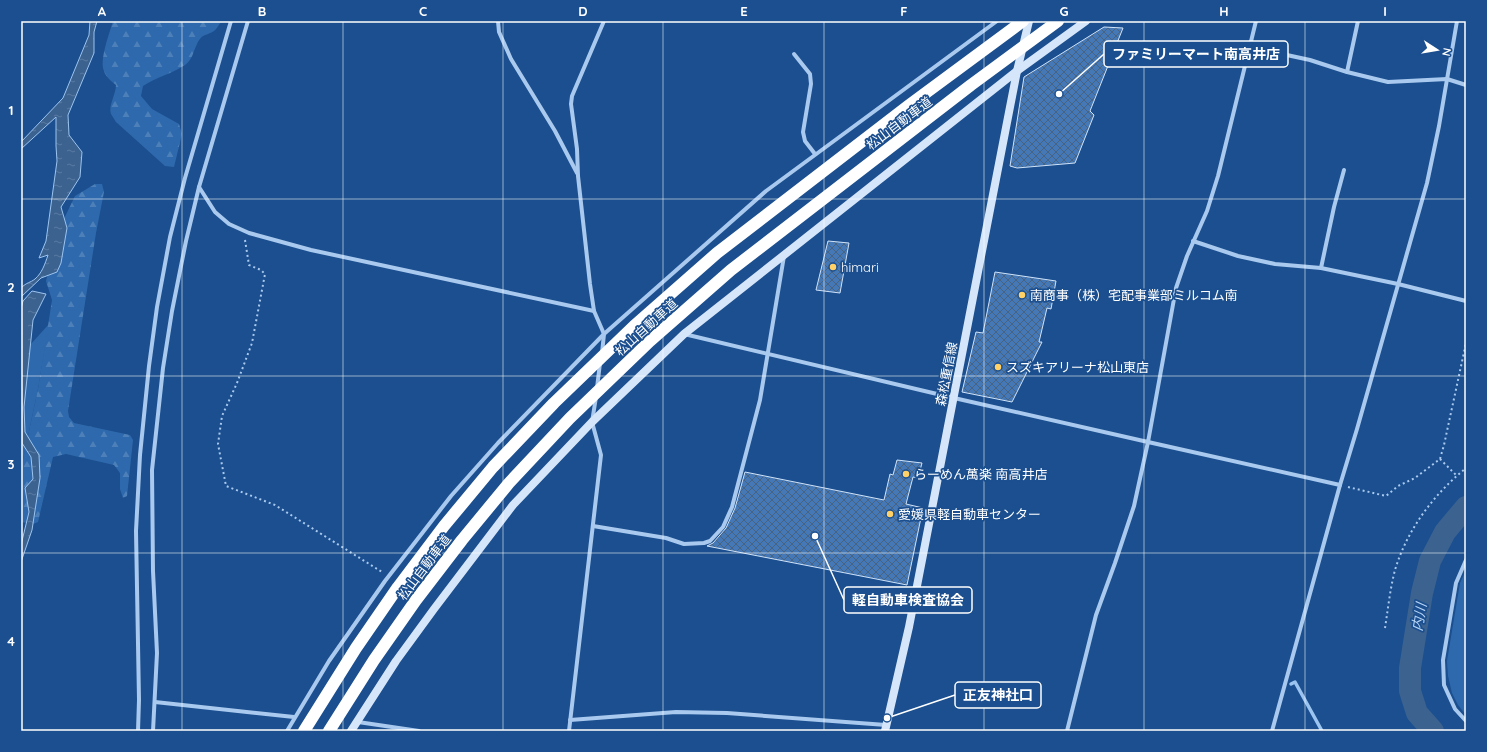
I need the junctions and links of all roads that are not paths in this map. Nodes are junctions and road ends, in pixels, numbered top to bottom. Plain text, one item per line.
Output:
1 (231, 21) edge
2 (248, 21) edge
3 (498, 21) edge
4 (604, 21) edge
5 (997, 21) edge
6 (1023, 21) edge
7 (1029, 21) edge
8 (1058, 21) edge
9 (1086, 21) edge
10 (1256, 21) edge
11 (1358, 21) edge
12 (1457, 21) edge
13 (1250, 47) junction
14 (794, 54) dead end
15 (1017, 72) junction
16 (1347, 72) junction
17 (1447, 79) junction
18 (1466, 86) edge
19 (815, 154) junction
20 (1344, 170) dead end
21 (578, 176) junction
22 (199, 187) junction
23 (1193, 241) junction
24 (784, 255) junction
25 (1321, 268) junction
26 (1398, 284) junction
27 (1466, 301) edge
28 (594, 311) junction
29 (604, 334) junction
30 (684, 334) junction
31 (767, 354) junction
32 (954, 398) junction
33 (592, 422) junction
34 (1148, 442) junction
35 (1340, 485) junction
36 (593, 526) junction
37 (1466, 560) edge
38 (155, 702) junction
39 (294, 717) junction
40 (570, 720) junction
41 (1466, 721) edge
42 (356, 722) junction
43 (885, 728) edge
44 (389, 729) edge
45 (138, 731) edge
46 (153, 731) edge
47 (287, 731) edge
48 (304, 731) edge
49 (329, 731) edge
50 (351, 731) edge
51 (419, 731) edge
52 (569, 731) edge
53 (1067, 731) edge
54 (1272, 731) edge

1 - 45 street
2 - 22 street
3 - 21 street
4 - 21 street
5 - 19 street
6 - 48 highway, 松山自動車道, bridge
7 - 15 street, 森松重信線
8 - 49 highway, 松山自動車道, bridge
9 - 15 street
10 - 13 street
11 - 16 street
12 - 17 street
13 - 16 street
13 - 23 street
14 - 19 street
15 - 24 street
15 - 32 street, 森松重信線
16 - 17 street
17 - 18 street
17 - 26 street
19 - 29 street
20 - 25 street
21 - 28 street
22 - 28 street
22 - 38 street
23 - 25 street
23 - 34 street
24 - 30 street
24 - 31 street
25 - 26 street
26 - 27 street
26 - 35 street
28 - 29 street
29 - 33 street
29 - 39 street
30 - 31 street
30 - 33 street
31 - 32 street
31 - 36 street
32 - 34 street
32 - 43 street, 森松重信線
33 - 36 street
33 - 42 street
34 - 35 street
34 - 53 street
35 - 54 street
36 - 40 street
37 - 41 street
38 - 39 street
38 - 46 street
39 - 47 street
40 - 43 street
40 - 52 street
42 - 44 street
42 - 50 street
44 - 51 street

